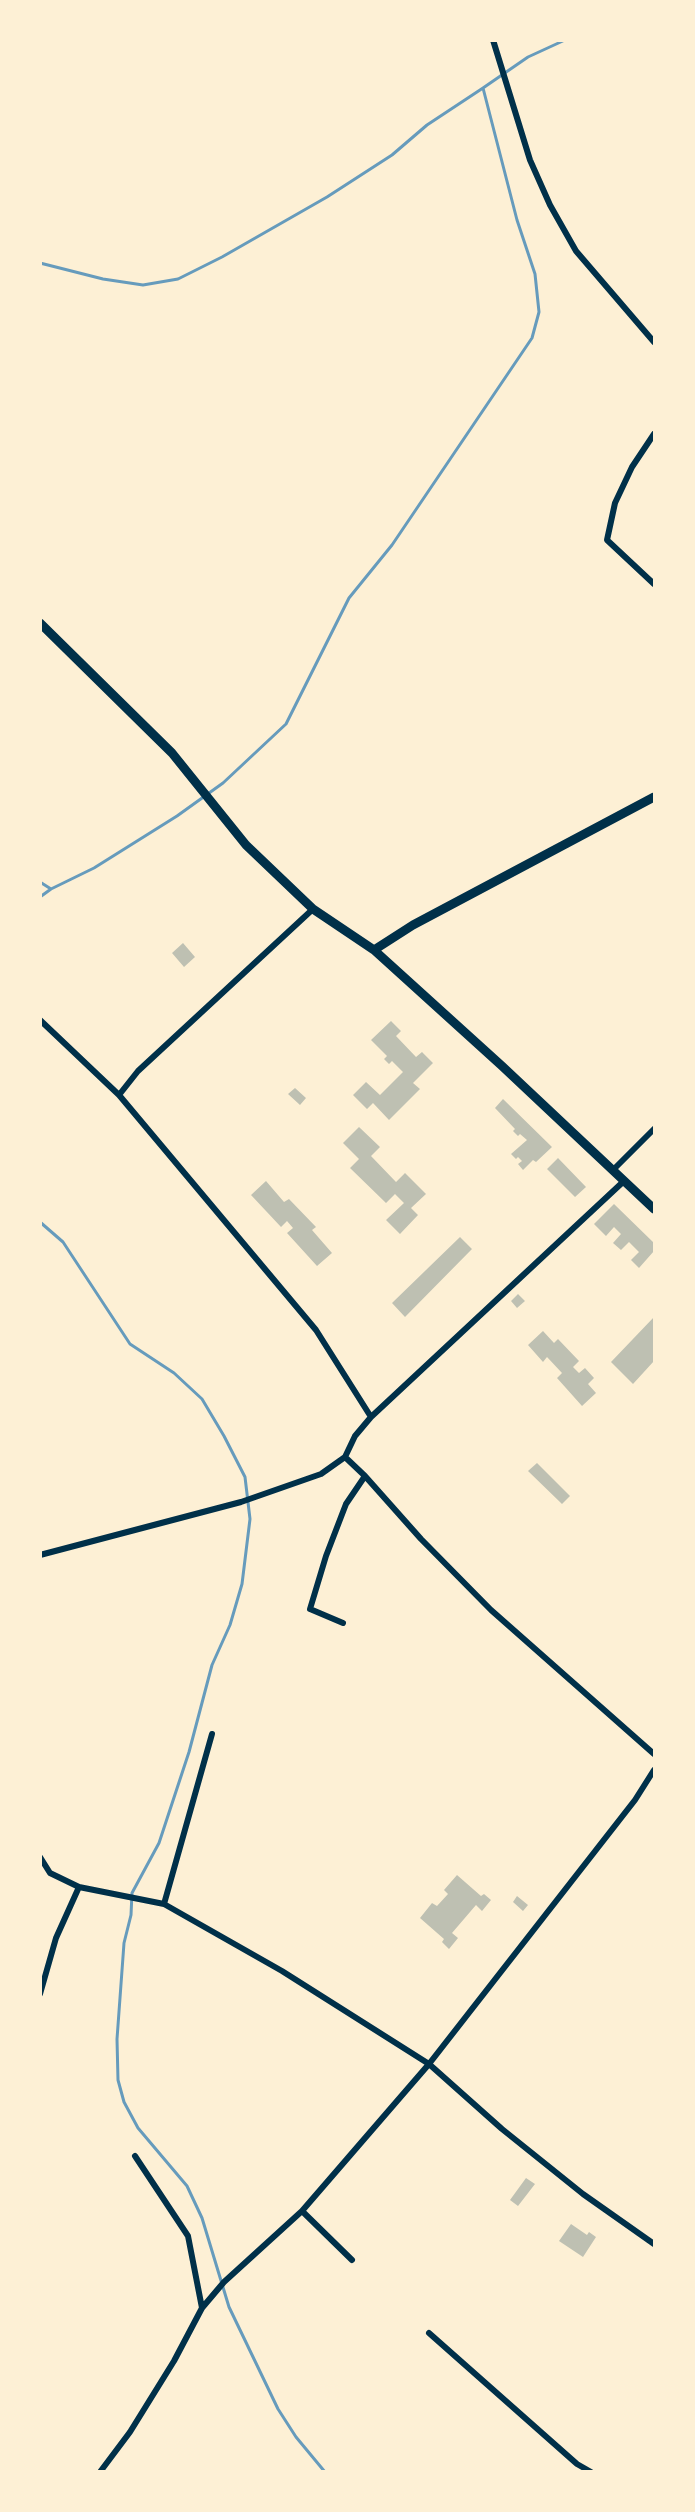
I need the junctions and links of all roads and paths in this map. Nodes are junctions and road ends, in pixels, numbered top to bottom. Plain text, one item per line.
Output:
1 (493, 40) edge
2 (654, 342) edge
3 (654, 434) edge
4 (654, 584) edge
5 (42, 623) edge
6 (654, 796) edge
7 (313, 909) junction
8 (374, 950) junction
9 (40, 1020) edge
10 (119, 1095) junction
11 (654, 1129) edge
12 (613, 1170) junction
13 (624, 1181) junction
14 (654, 1209) edge
15 (371, 1417) junction
16 (345, 1457) junction
17 (365, 1476) junction
18 (40, 1555) edge
19 (343, 1623) dead end
20 (212, 1734) dead end
21 (654, 1754) edge
22 (654, 1770) edge
23 (40, 1857) edge
24 (79, 1887) junction
25 (164, 1904) junction
26 (40, 1994) edge
27 (429, 2064) junction
28 (135, 2156) dead end
29 (302, 2211) junction
30 (654, 2244) edge
31 (352, 2260) dead end
32 (202, 2308) junction
33 (429, 2333) dead end
34 (100, 2472) edge
35 (591, 2472) edge

1 - 2 street
3 - 4 street
5 - 7 main road
6 - 8 main road
7 - 8 main road
7 - 10 street
8 - 12 main road
9 - 10 street
10 - 15 street
11 - 12 street
12 - 13 main road
13 - 14 main road
13 - 15 street
15 - 16 street
16 - 17 street
16 - 18 street
17 - 19 street
17 - 21 street
20 - 25 street
22 - 27 street
23 - 24 street
24 - 25 street
24 - 26 street
25 - 27 street
27 - 29 street
27 - 30 street
28 - 32 street
29 - 31 street
29 - 32 street
32 - 34 street
33 - 35 street

